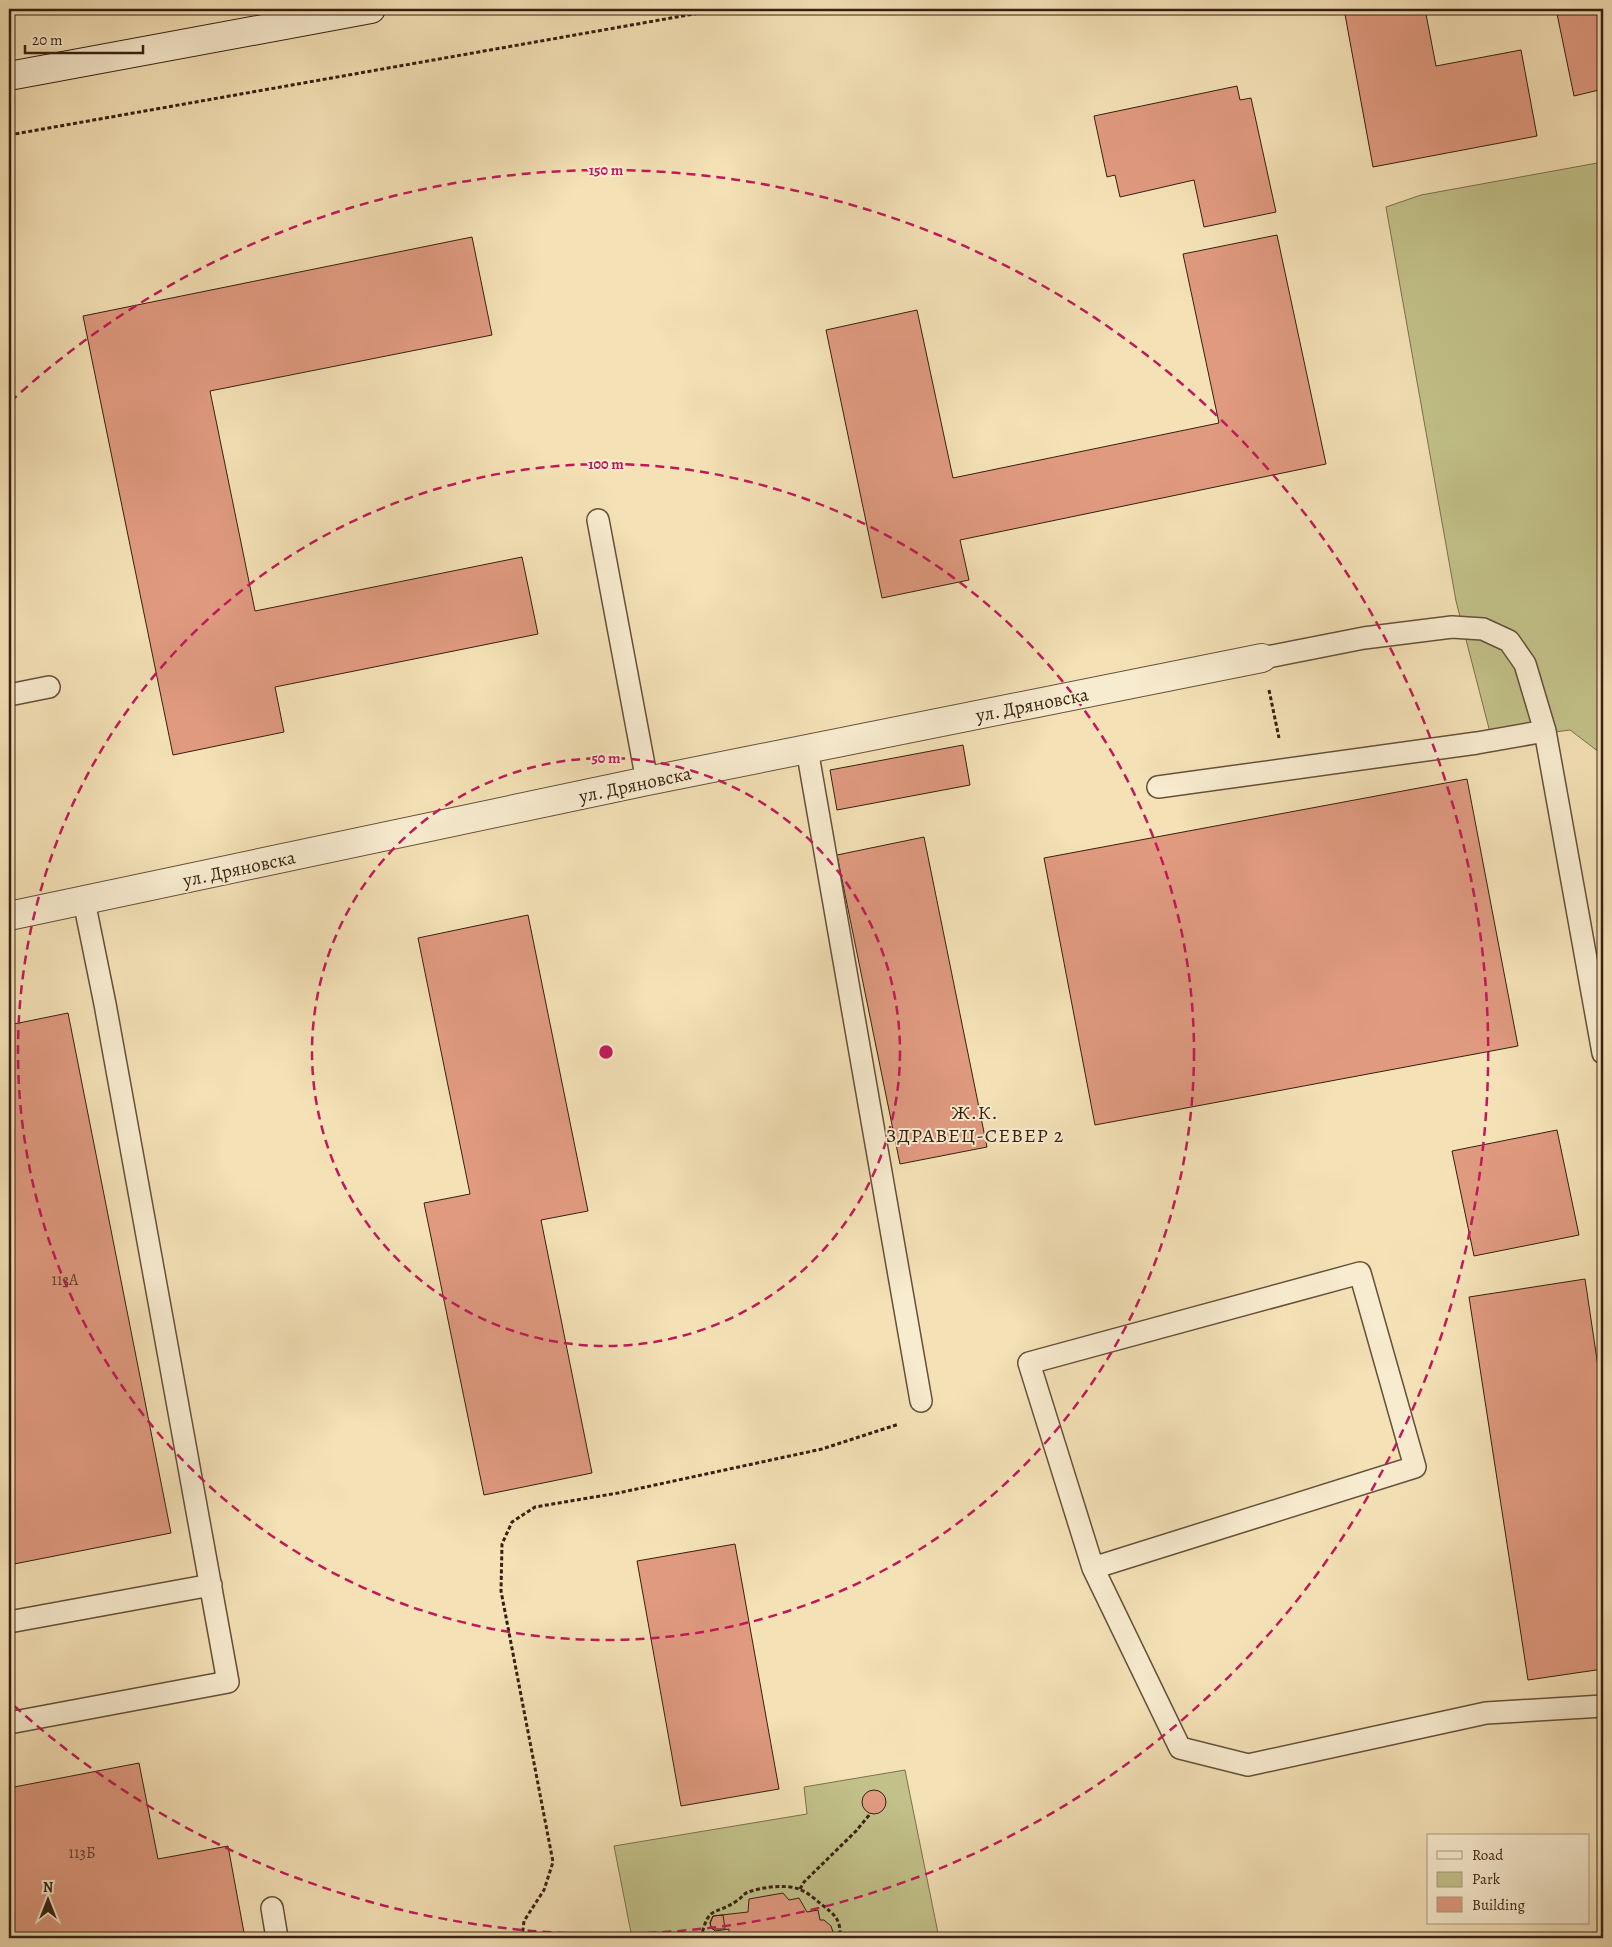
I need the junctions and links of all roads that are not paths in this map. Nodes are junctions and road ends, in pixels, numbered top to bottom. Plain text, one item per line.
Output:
1 (371, 9) edge
2 (9, 76) edge
3 (598, 520) dead end
4 (1262, 658) joint
5 (49, 687) dead end
6 (9, 695) edge
7 (1544, 731) junction
8 (807, 749) junction
9 (647, 781) junction
10 (1158, 787) dead end
11 (84, 901) junction
12 (9, 916) edge
13 (1603, 1053) edge
14 (922, 1401) road end
15 (1093, 1568) junction
16 (211, 1585) junction
17 (9, 1622) edge
18 (1603, 1706) edge
19 (9, 1723) edge
20 (272, 1908) dead end
21 (277, 1938) edge

1 - 2 street
3 - 9 lane
4 - 7 lane
4 - 8 street, ул. Дряновска
5 - 6 lane
7 - 10 lane
7 - 13 lane
8 - 9 street, ул. Дряновска
8 - 14 lane
9 - 11 street, ул. Дряновска
11 - 12 street, ул. Дряновска
11 - 16 lane
15 - 15 lane
15 - 18 lane
16 - 17 lane
16 - 19 lane
20 - 21 lane

